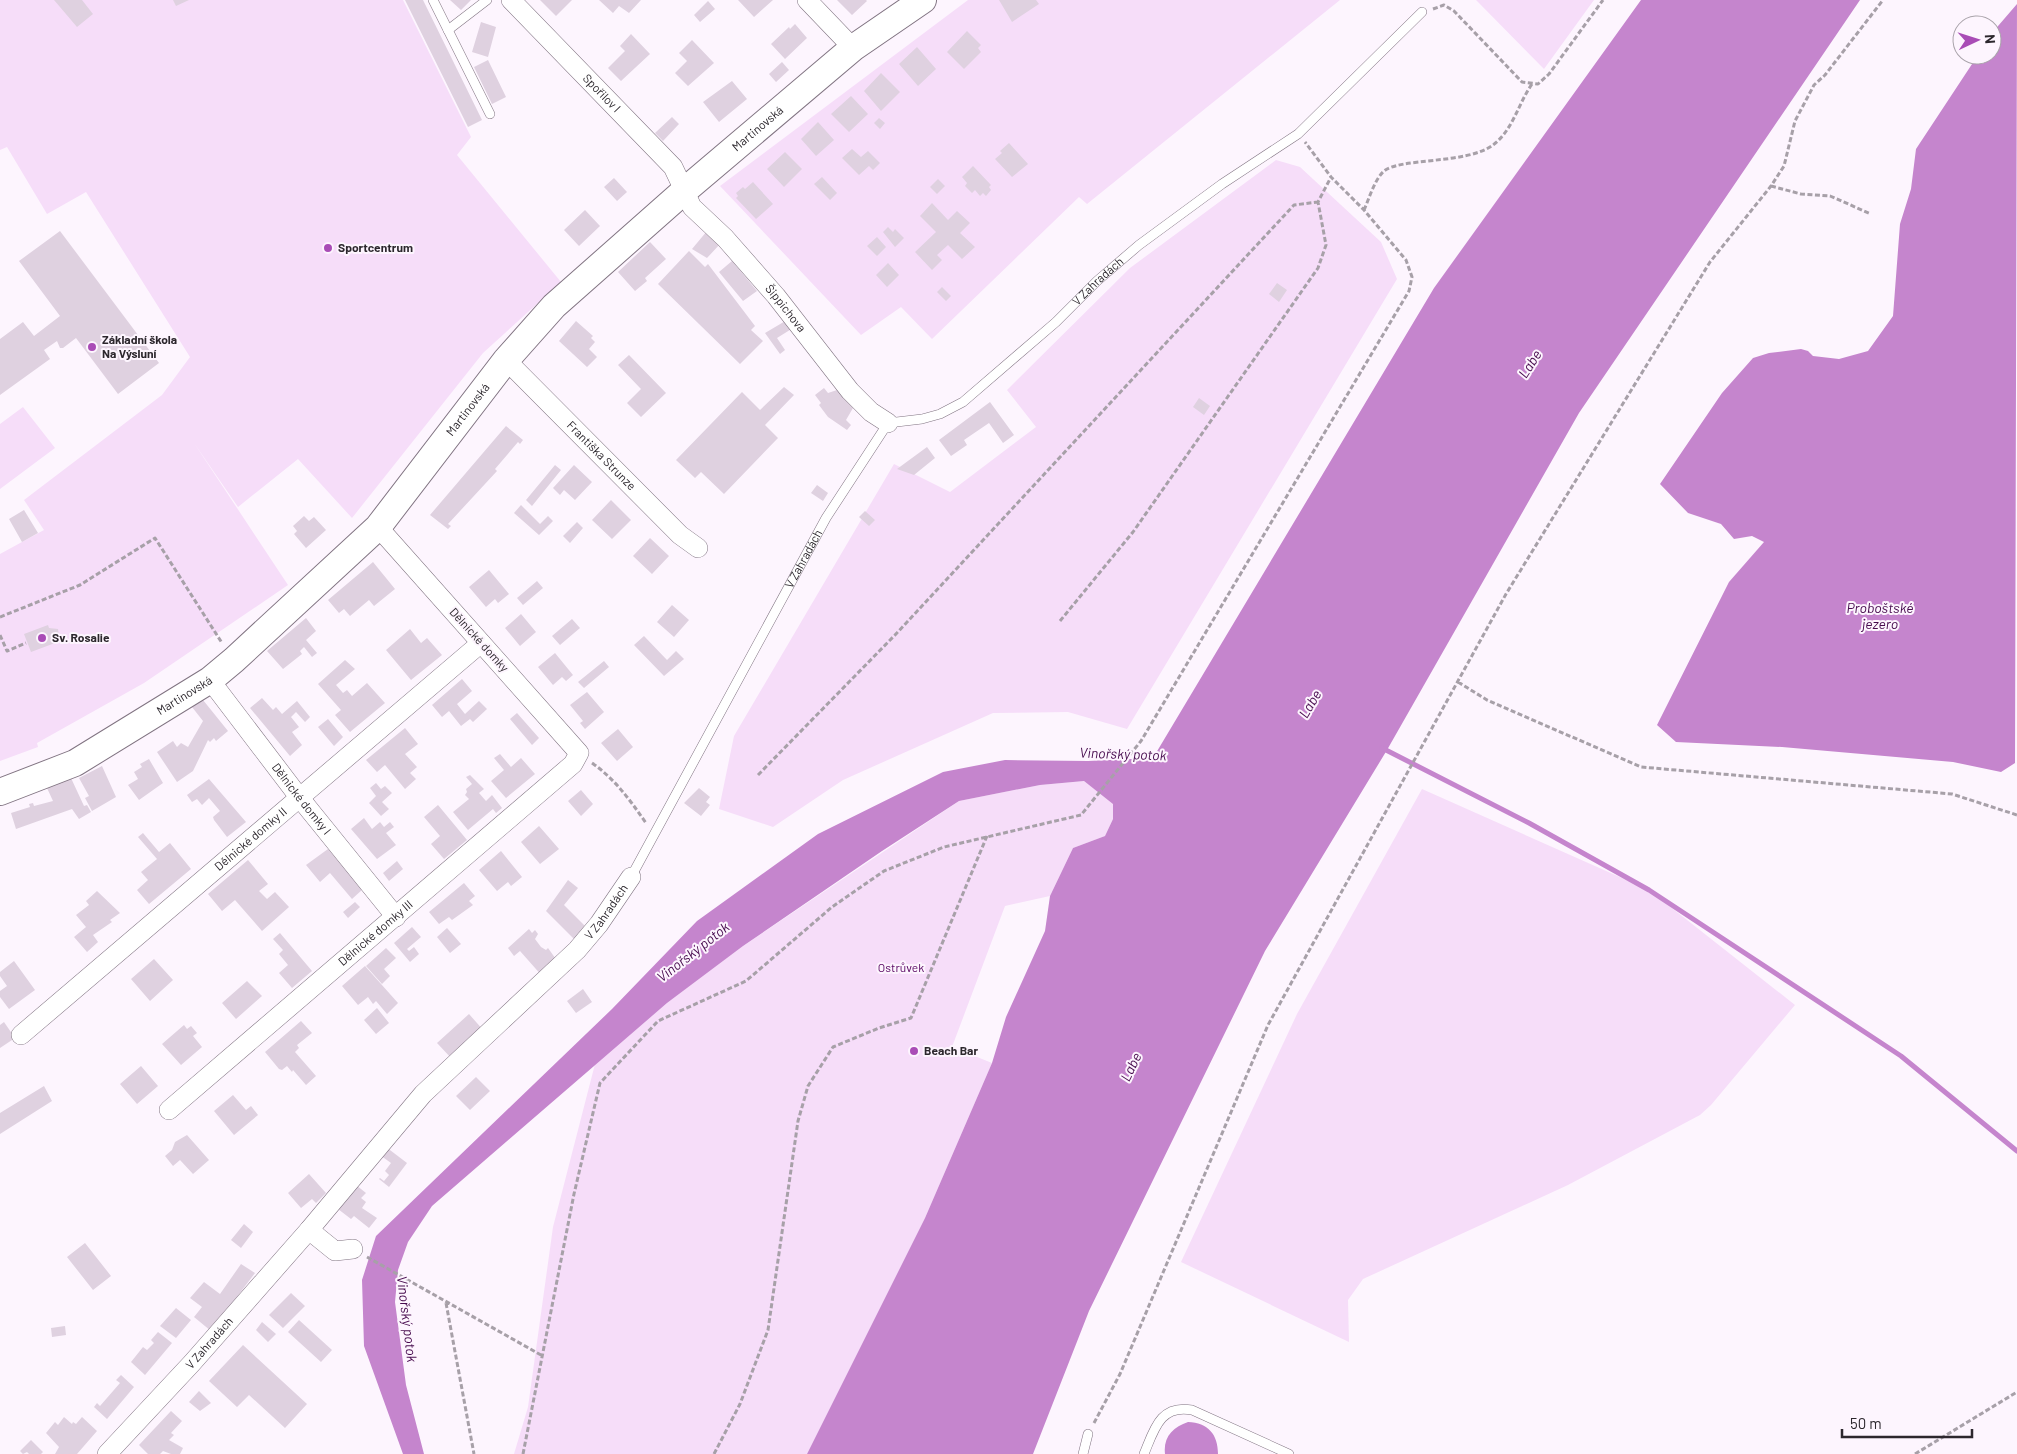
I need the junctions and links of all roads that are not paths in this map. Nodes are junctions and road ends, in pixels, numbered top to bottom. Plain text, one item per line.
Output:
1 (433, 0) edge
2 (487, 0) edge
3 (511, 0) edge
4 (807, 0) edge
5 (922, 0) edge
6 (1422, 12) road end
7 (448, 30) junction
8 (853, 48) junction
9 (490, 114) dead end
10 (683, 192) junction
11 (506, 360) junction
12 (888, 423) junction
13 (378, 527) junction
14 (698, 548) dead end
15 (481, 643) junction
16 (210, 680) junction
17 (579, 752) joint
18 (0, 792) edge
19 (299, 797) junction
20 (631, 877) joint
21 (396, 917) junction
22 (21, 1035) dead end
23 (169, 1110) dead end
24 (309, 1230) junction
25 (356, 1251) road end
26 (1088, 1434) road end
27 (107, 1454) edge
28 (1083, 1454) edge
29 (1144, 1454) edge
30 (1289, 1454) edge

1 - 7 lane
2 - 7 lane
3 - 10 street, Spořilov I
4 - 8 street
5 - 8 street, Martinovská
6 - 12 lane, V Zahradách
7 - 9 lane
8 - 10 street, Martinovská
10 - 11 street, Martinovská
10 - 12 street, Šippichova
11 - 13 street, Martinovská
11 - 14 street, Františka Strunze
12 - 20 lane, V Zahradách
13 - 15 street, Dělnické domky
13 - 16 street, Martinovská
15 - 17 street, Dělnické domky
15 - 19 street, Dělnické domky II
16 - 18 street, Martinovská
16 - 19 street, Dělnické domky I
17 - 21 street, Dělnické domky III
19 - 21 street, Dělnické domky I
19 - 22 street, Dělnické domky II
20 - 24 street, V Zahradách
21 - 23 street, Dělnické domky III
24 - 25 street
24 - 27 street, V Zahradách
26 - 28 lane
29 - 30 lane

